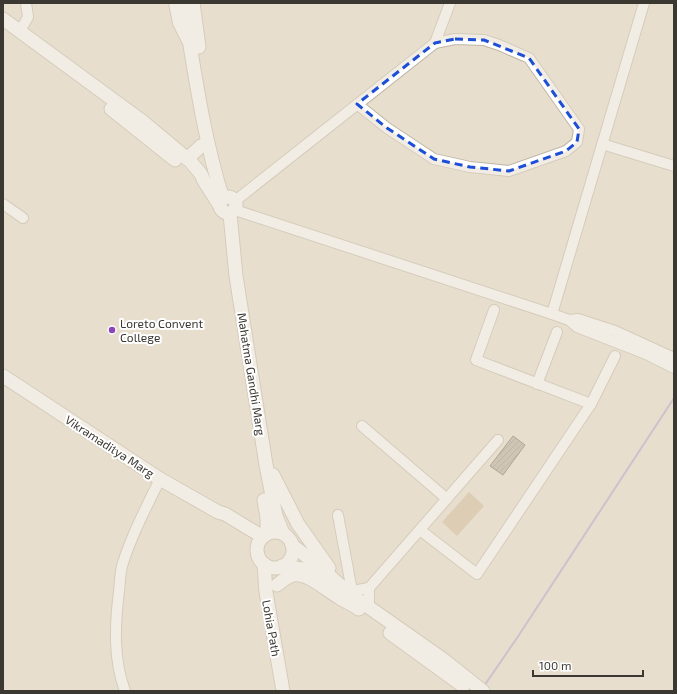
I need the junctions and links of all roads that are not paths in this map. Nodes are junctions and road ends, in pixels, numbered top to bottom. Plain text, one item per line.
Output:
1 (26, 3) edge
2 (174, 3) edge
3 (183, 3) edge
4 (193, 3) edge
5 (198, 3) edge
6 (450, 3) edge
7 (644, 3) edge
8 (3, 19) edge
9 (192, 28) junction
10 (3, 30) edge
11 (20, 31) junction
12 (435, 43) junction
13 (194, 46) junction
14 (54, 61) junction
15 (357, 104) junction
16 (208, 144) junction
17 (602, 144) junction
18 (187, 158) junction
19 (674, 166) edge
20 (204, 181) junction
21 (3, 204) edge
22 (228, 206) junction
23 (23, 218) dead end
24 (494, 310) dead end
25 (552, 314) junction
26 (557, 332) dead end
27 (648, 350) junction
28 (615, 356) dead end
29 (674, 358) edge
30 (674, 368) edge
31 (3, 376) edge
32 (537, 384) junction
33 (591, 404) junction
34 (362, 426) dead end
35 (498, 440) dead end
36 (266, 466) junction
37 (160, 479) junction
38 (447, 499) junction
39 (338, 515) dead end
40 (420, 530) junction
41 (283, 534) junction
42 (263, 538) junction
43 (292, 545) junction
44 (264, 564) junction
45 (281, 567) junction
46 (333, 578) junction
47 (277, 585) junction
48 (369, 588) junction
49 (351, 592) junction
50 (363, 607) junction
51 (271, 620) junction
52 (476, 689) edge
53 (125, 691) edge
54 (283, 691) edge

1 - 11 street
2 - 13 street
3 - 9 main road
4 - 9 main road
5 - 13 street
6 - 12 street
7 - 17 street
8 - 11 main road
9 - 13 main road
10 - 14 main road
11 - 14 main road
12 - 15 street
12 - 15 street
13 - 16 main road, Mahatma Gandhi Marg
13 - 22 main road, Mahatma Gandhi Marg
14 - 18 main road
14 - 20 main road
15 - 22 street
16 - 18 main road
16 - 22 main road, Mahatma Gandhi Marg
17 - 19 street
17 - 25 street
18 - 20 main road
20 - 22 main road
21 - 23 street
22 - 25 street
22 - 36 main road, Mahatma Gandhi Marg
22 - 42 main road, Mahatma Gandhi Marg
24 - 32 street
25 - 27 street
26 - 32 street
27 - 29 street
27 - 30 street
28 - 33 street
31 - 37 main road, Vikramaditya Marg
32 - 33 street
33 - 40 street
34 - 38 street
35 - 38 street
36 - 41 main road, Mahatma Gandhi Marg
36 - 46 main road
37 - 42 main road, Vikramaditya Marg
37 - 53 street
38 - 40 street
39 - 49 street
40 - 48 street
41 - 42 main road
41 - 43 main road
42 - 44 main road
43 - 45 main road
43 - 46 main road
44 - 45 main road
44 - 51 main road, Lohia Path
45 - 47 main road
45 - 50 main road
46 - 49 main road
47 - 50 main road
47 - 51 main road
48 - 49 street
48 - 50 street
49 - 50 main road
50 - 52 main road
51 - 54 main road, Lohia Path

